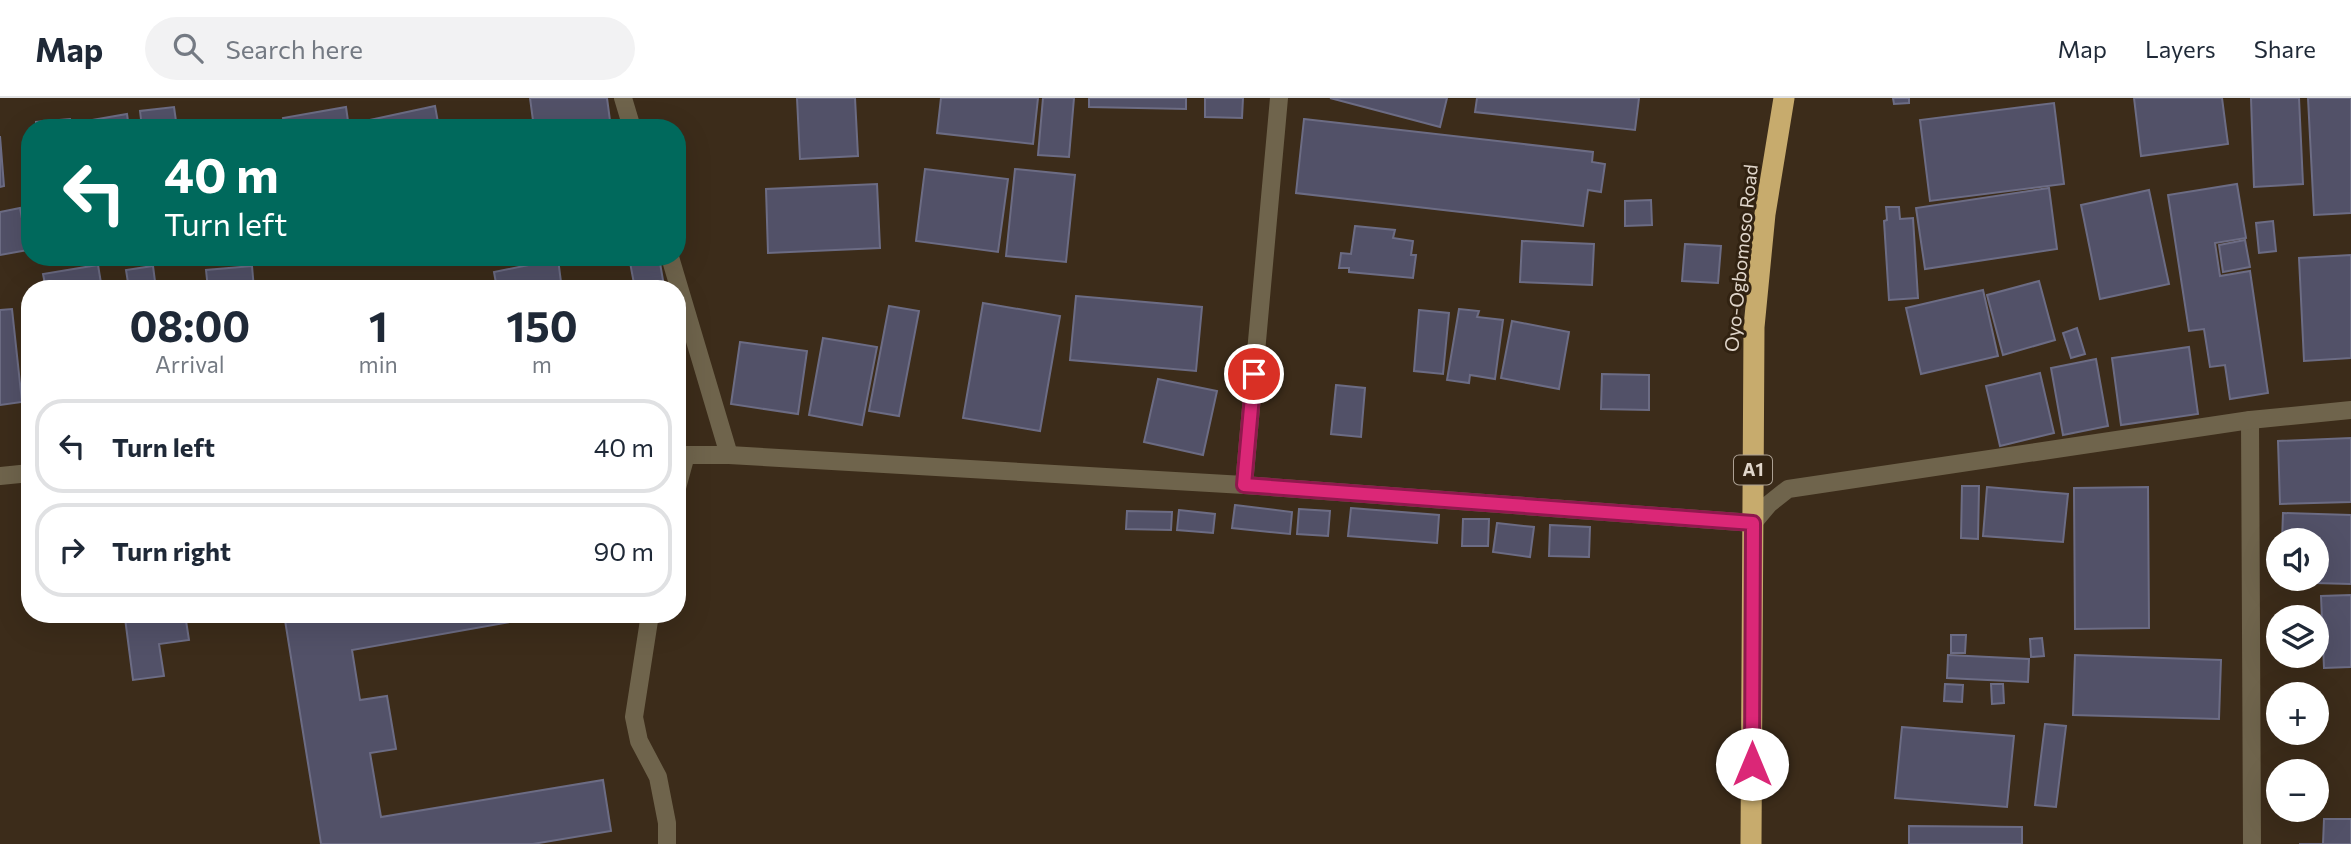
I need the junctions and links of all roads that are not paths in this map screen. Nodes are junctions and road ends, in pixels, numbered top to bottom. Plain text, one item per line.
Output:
1 (623, 98) edge
2 (1279, 98) edge
3 (1784, 98) edge
4 (629, 119) edge
5 (686, 311) edge
6 (2351, 410) edge
7 (2250, 419) junction
8 (686, 455) edge
9 (729, 455) junction
10 (21, 474) edge
11 (0, 476) edge
12 (1244, 485) junction
13 (1753, 523) junction
14 (649, 623) edge
15 (667, 844) edge
16 (1751, 844) edge
17 (2252, 844) edge

1 - 4 street
2 - 12 street
3 - 13 highway, Oyo-Ogbomoso Road / A1
5 - 9 street
6 - 7 street
7 - 13 street
7 - 17 street
8 - 9 street
9 - 12 street
10 - 11 street
12 - 13 street
13 - 16 highway, Oyo-Ogbomoso Road / A1
14 - 15 street

